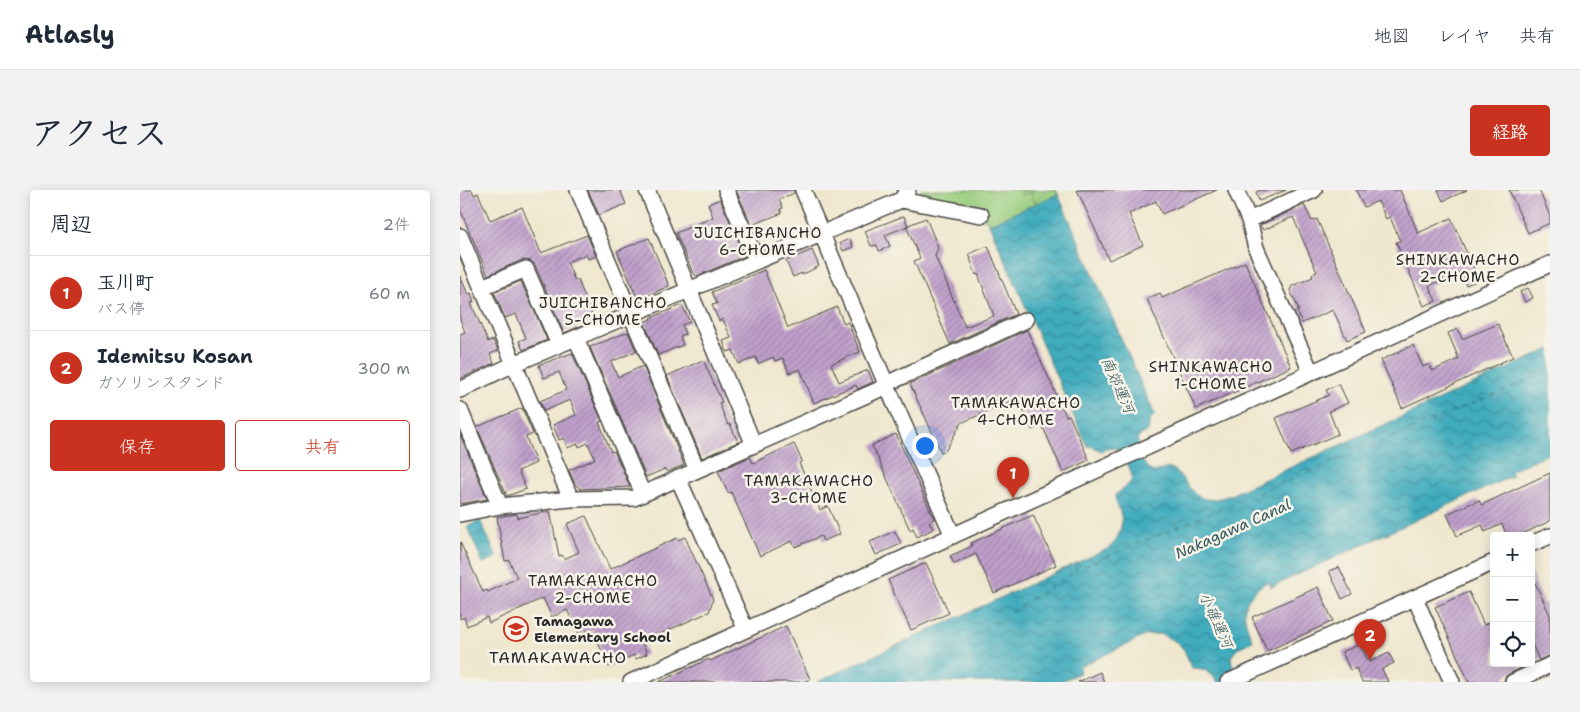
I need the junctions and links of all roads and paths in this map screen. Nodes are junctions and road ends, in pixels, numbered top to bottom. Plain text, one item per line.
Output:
1 (578, 190) edge
2 (647, 190) edge
3 (726, 190) edge
4 (804, 190) edge
5 (1236, 190) edge
6 (1314, 190) edge
7 (905, 195) edge
8 (981, 215) dead end
9 (1249, 220) junction
10 (822, 233) junction
11 (460, 236) edge
12 (756, 261) junction
13 (1550, 264) edge
14 (482, 287) junction
15 (689, 290) junction
16 (631, 315) junction
17 (1026, 320) dead end
18 (576, 338) junction
19 (559, 345) junction
20 (514, 364) junction
21 (1312, 372) junction
22 (886, 385) junction
23 (460, 390) edge
24 (460, 410) edge
25 (754, 444) junction
26 (697, 470) junction
27 (678, 478) junction
28 (643, 494) junction
29 (571, 499) junction
30 (500, 506) junction
31 (460, 514) edge
32 (953, 536) junction
33 (1550, 536) edge
34 (1535, 542) edge
35 (1490, 564) edge
36 (1415, 598) junction
37 (746, 630) junction
38 (1550, 665) edge
39 (631, 682) edge
40 (1228, 682) edge
41 (1452, 682) edge
42 (1513, 682) edge

1 - 16 street
2 - 15 street
3 - 12 street
4 - 10 street
5 - 9 street
6 - 9 street
7 - 8 street
7 - 10 street
9 - 21 street
10 - 12 street
10 - 22 street
11 - 14 street
12 - 15 street
13 - 21 street
14 - 19 street
14 - 20 street
15 - 16 street
15 - 25 street
16 - 18 street
16 - 26 street
17 - 22 street
18 - 19 street
18 - 28 street
19 - 20 street
20 - 23 street
20 - 29 street
21 - 32 street
22 - 25 street
22 - 32 street
24 - 30 street
25 - 26 street
26 - 27 street
27 - 28 street
27 - 37 street
28 - 29 street
29 - 30 street
30 - 31 street
32 - 37 street
33 - 34 street
35 - 36 street
36 - 40 street
36 - 41 street
37 - 39 street
38 - 42 street

